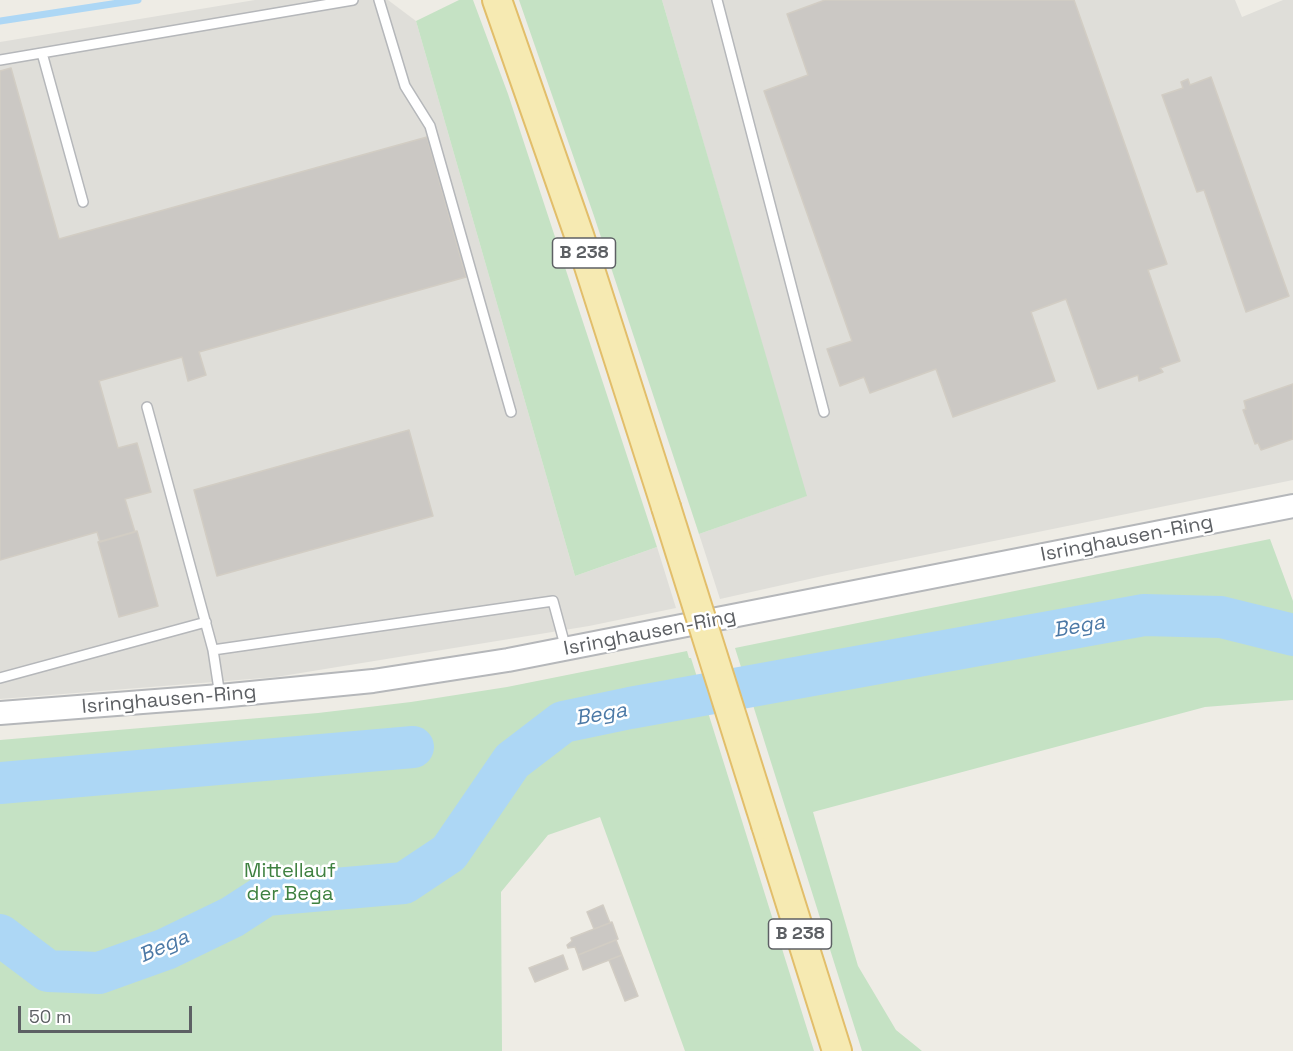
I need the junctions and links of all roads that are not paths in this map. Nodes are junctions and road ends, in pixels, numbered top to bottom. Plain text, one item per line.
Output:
1 (353, 0) edge
2 (379, 0) edge
3 (497, 0) edge
4 (717, 0) edge
5 (42, 53) junction
6 (0, 60) edge
7 (83, 202) dead end
8 (147, 406) dead end
9 (511, 412) dead end
10 (824, 412) dead end
11 (1293, 506) edge
12 (206, 622) junction
13 (566, 649) junction
14 (213, 650) junction
15 (0, 678) edge
16 (220, 696) junction
17 (0, 713) edge
18 (836, 1047) edge

1 - 5 lane
2 - 9 lane
3 - 18 main road, B 238, bridge
4 - 10 lane
5 - 6 lane
5 - 7 lane
8 - 12 lane
11 - 13 street, Isringhausen-Ring
12 - 14 lane
12 - 15 lane
13 - 14 lane
13 - 16 street, Isringhausen-Ring
14 - 16 lane
16 - 17 street, Isringhausen-Ring

